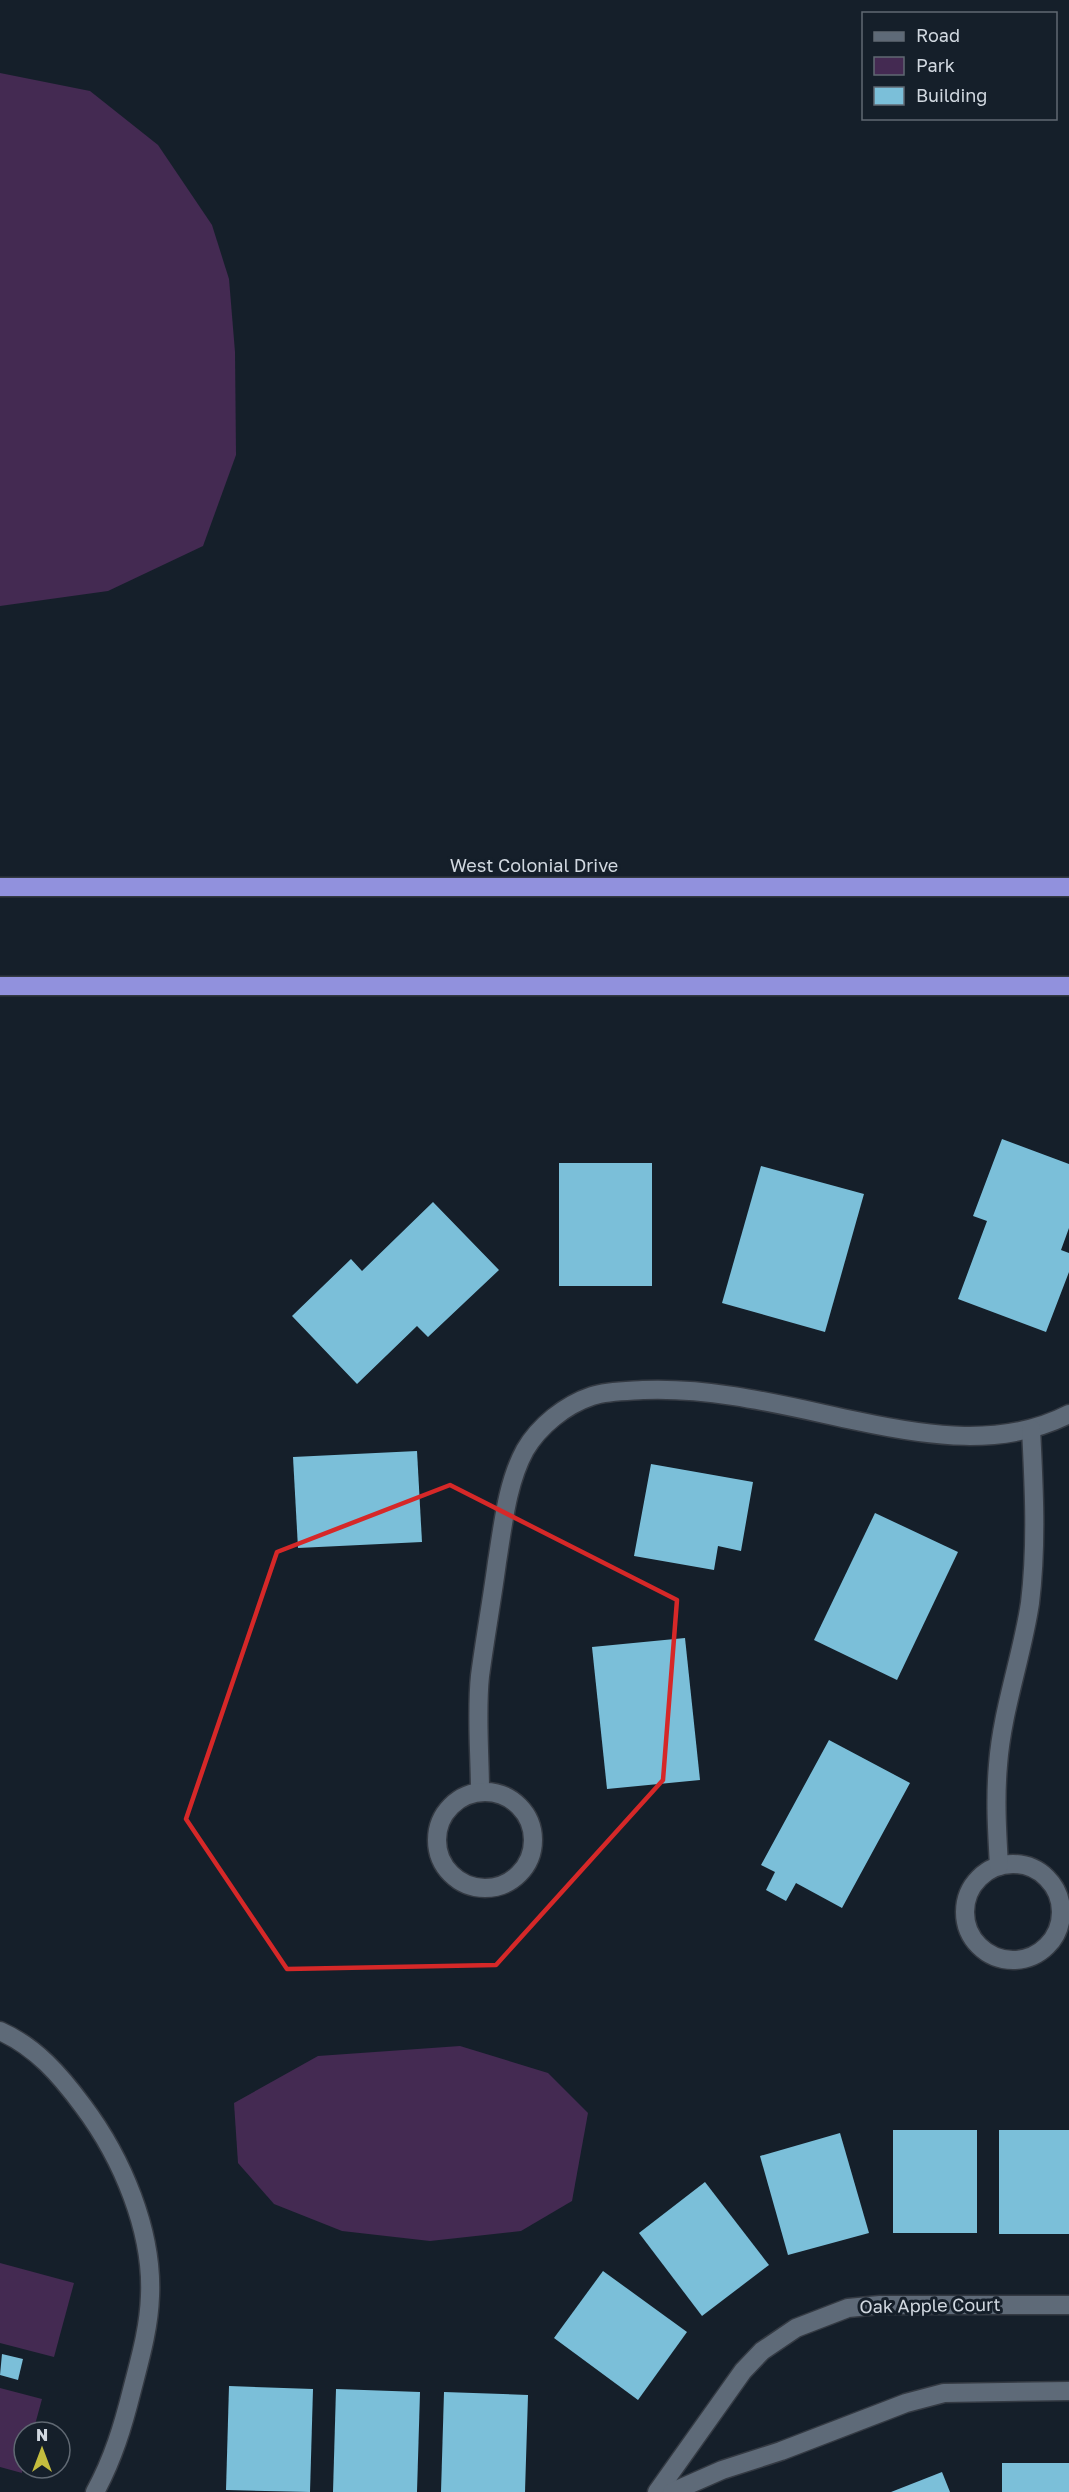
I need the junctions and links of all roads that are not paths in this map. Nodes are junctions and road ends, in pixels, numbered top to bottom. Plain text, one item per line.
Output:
1 (0, 887) edge
2 (1069, 887) edge
3 (0, 986) edge
4 (1069, 986) edge
5 (1069, 1414) edge
6 (1031, 1429) junction
7 (480, 1792) junction
8 (999, 1866) junction
9 (0, 2031) edge
10 (1069, 2305) edge
11 (1069, 2391) edge
12 (95, 2492) edge
13 (657, 2492) edge
14 (672, 2492) edge

1 - 2 highway, West Colonial Drive
3 - 4 highway
5 - 6 street
6 - 7 street
6 - 8 street
7 - 7 street
8 - 8 street
9 - 12 street
10 - 13 street, Oak Apple Court
11 - 14 street

